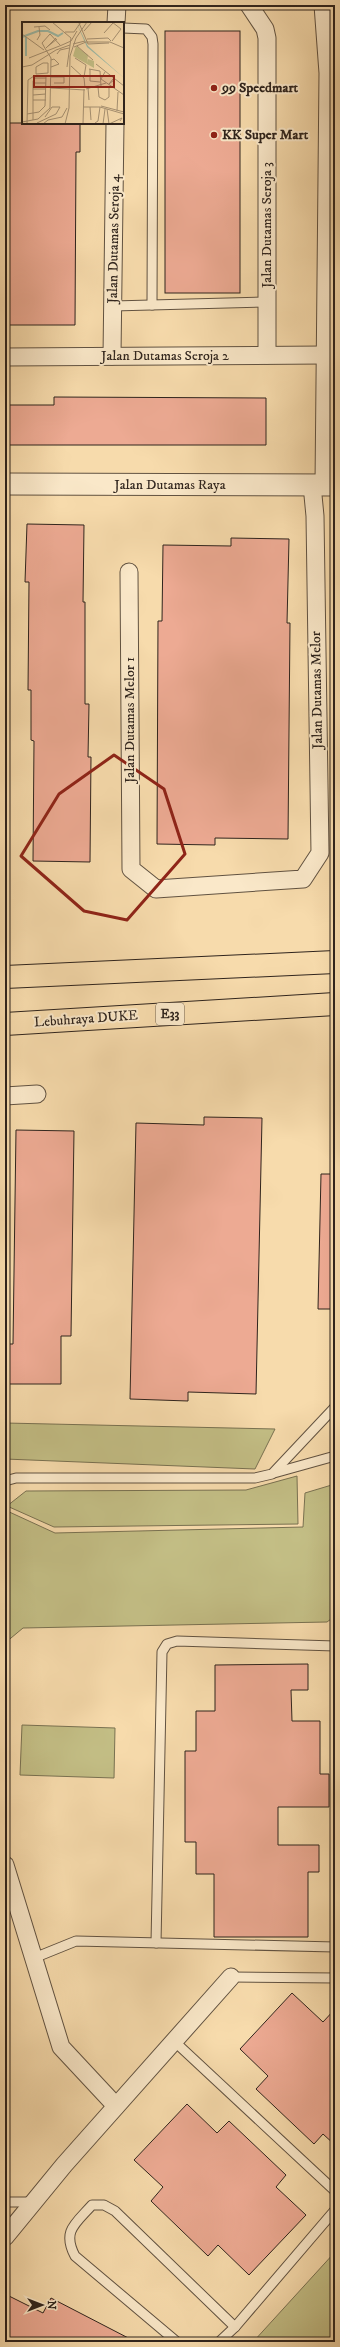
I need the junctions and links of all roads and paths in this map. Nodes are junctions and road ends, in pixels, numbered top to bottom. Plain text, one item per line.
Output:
1 (117, 5) edge
2 (249, 5) edge
3 (324, 5) edge
4 (116, 22) edge
5 (124, 28) edge
6 (115, 124) edge
7 (331, 231) edge
8 (267, 302) junction
9 (152, 305) junction
10 (113, 306) junction
11 (267, 355) junction
12 (325, 355) junction
13 (5, 356) edge
14 (112, 356) junction
15 (5, 484) edge
16 (324, 485) edge
17 (129, 572) dead end
18 (131, 869) joint
19 (335, 962) edge
20 (5, 977) edge
21 (335, 1004) edge
22 (5, 1024) edge
23 (36, 1094) dead end
24 (5, 1096) edge
25 (335, 1407) edge
26 (335, 1456) edge
27 (272, 1474) junction
28 (5, 1481) edge
29 (335, 1646) edge
30 (5, 1865) edge
31 (8, 1882) edge
32 (156, 1943) junction
33 (335, 1948) edge
34 (34, 1958) junction
35 (231, 1977) joint
36 (335, 1978) edge
37 (174, 2041) junction
38 (116, 2106) junction
39 (335, 2191) edge
40 (5, 2202) edge
41 (32, 2202) junction
42 (335, 2210) edge
43 (5, 2237) edge
44 (235, 2327) junction
45 (177, 2342) edge
46 (219, 2342) edge

1 - 4 street
2 - 8 street, Jalan Dutamas Seroja 3
3 - 7 street
5 - 9 lane
6 - 10 street, Jalan Dutamas Seroja 4
7 - 12 street
8 - 9 lane
8 - 11 street, Jalan Dutamas Seroja 3
9 - 10 lane
10 - 14 street, Jalan Dutamas Seroja 4
11 - 12 street, Jalan Dutamas Seroja 2
11 - 14 street, Jalan Dutamas Seroja 2
12 - 16 street
13 - 14 street, Jalan Dutamas Seroja 2
15 - 16 street, Jalan Dutamas Raya
16 - 18 street, Jalan Dutamas Melor
17 - 18 street, Jalan Dutamas Melor 1
19 - 20 highway
21 - 22 highway, Lebuhraya DUKE / E33
23 - 24 street
25 - 27 lane
26 - 27 lane
27 - 28 lane
29 - 32 lane
30 - 31 street
31 - 34 street
32 - 33 lane
32 - 34 lane
34 - 38 street
35 - 36 lane
35 - 37 street
37 - 38 street
37 - 39 lane
38 - 41 street
40 - 41 lane
41 - 43 street
42 - 44 lane
44 - 45 lane
44 - 46 lane

